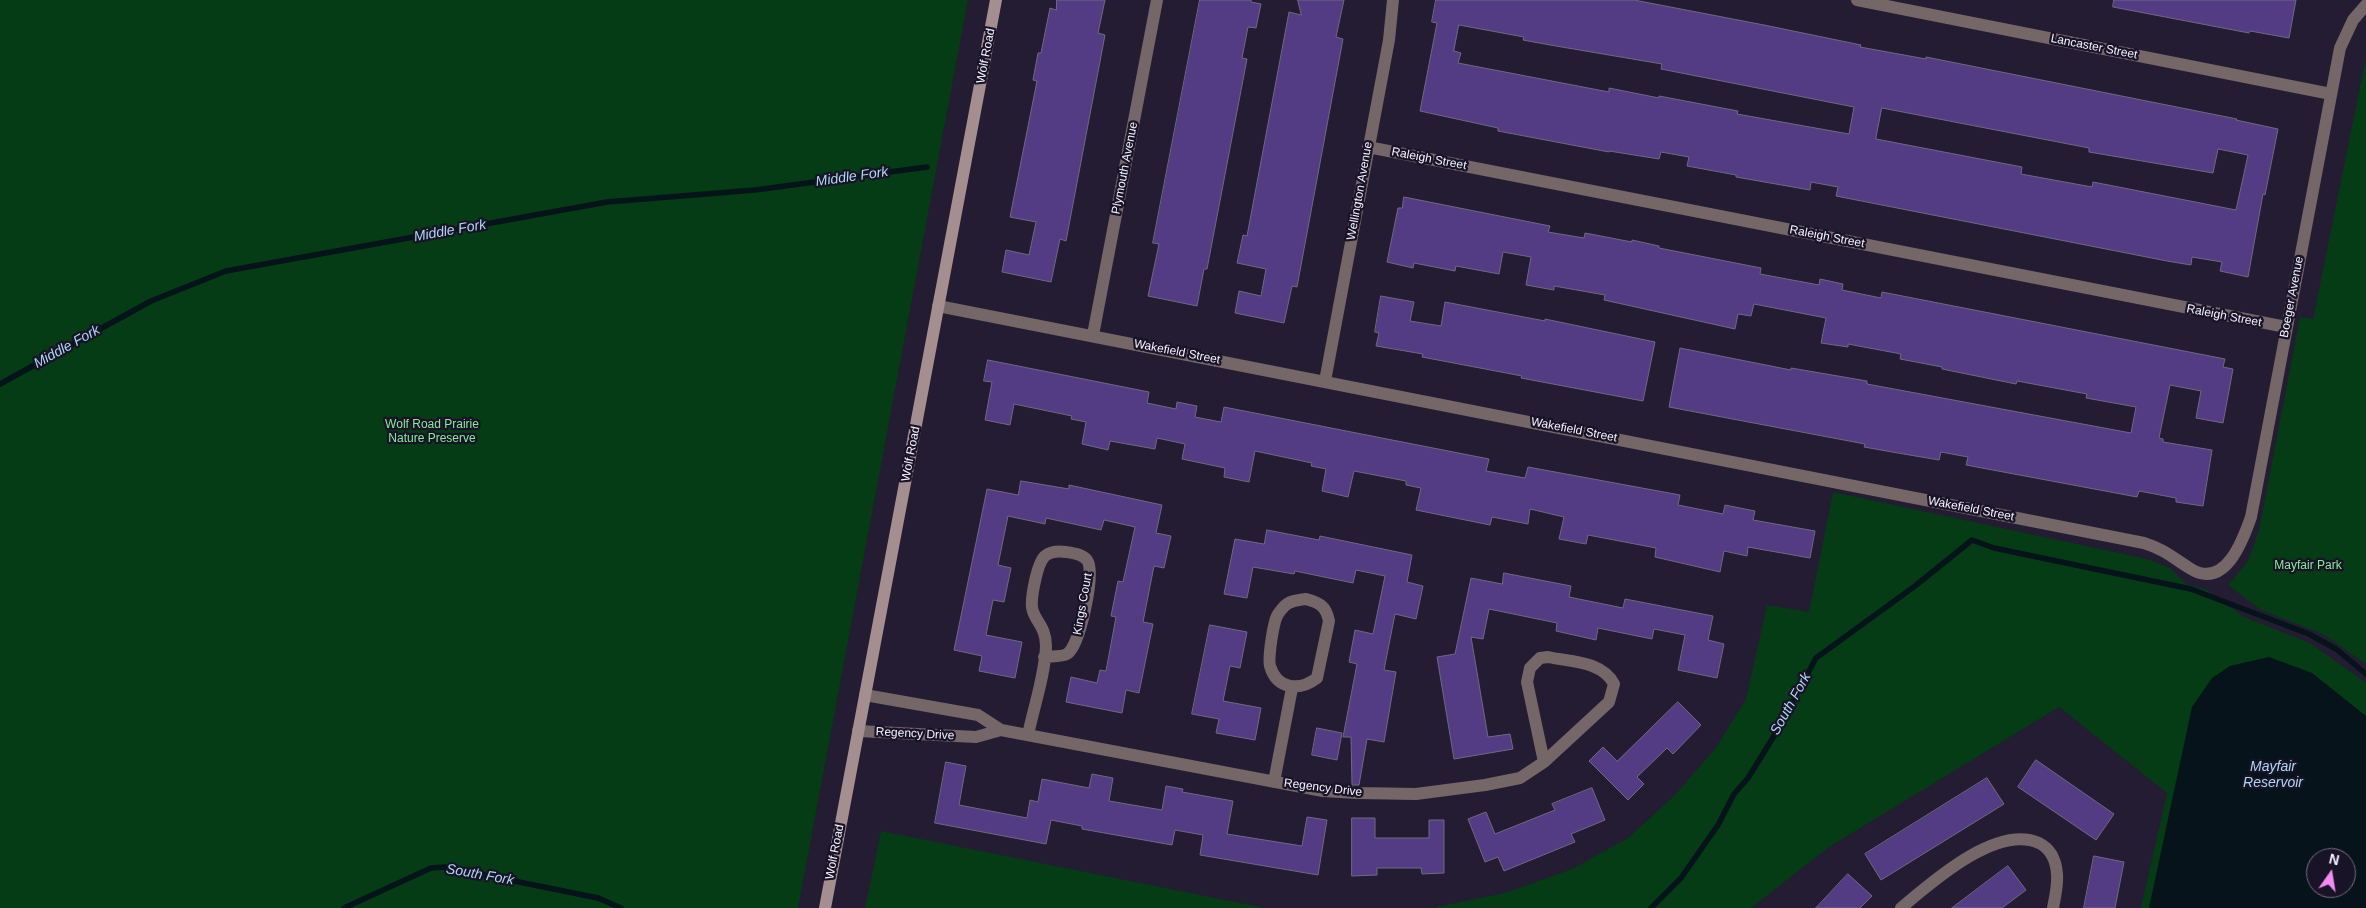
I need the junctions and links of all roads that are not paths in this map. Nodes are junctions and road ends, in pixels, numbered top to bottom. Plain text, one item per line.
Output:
1 (996, 0) edge
2 (1157, 0) edge
3 (1393, 0) edge
4 (1857, 0) edge
5 (2366, 5) edge
6 (2331, 94) junction
7 (1368, 147) junction
8 (938, 306) junction
9 (2286, 328) junction
10 (1094, 335) junction
11 (1325, 381) junction
12 (2202, 574) joint
13 (1044, 657) junction
14 (1292, 688) junction
15 (865, 695) junction
16 (1001, 730) junction
17 (858, 731) junction
18 (1028, 735) junction
19 (1544, 762) junction
20 (1274, 782) junction
21 (825, 908) edge
22 (1901, 908) edge
23 (2053, 908) edge

1 - 8 main road, Wolf Road
2 - 10 street, Plymouth Avenue
3 - 7 street, Wellington Avenue
4 - 6 street, Lancaster Street
5 - 6 street, Boeger Avenue
6 - 9 street, Boeger Avenue
7 - 9 street, Raleigh Street
7 - 11 street, Wellington Avenue
8 - 10 street, Wakefield Street
8 - 15 main road, Wolf Road
9 - 12 street, Boeger Avenue
10 - 11 street, Wakefield Street
11 - 12 street, Wakefield Street
13 - 13 street, Kings Court
13 - 18 street, Kings Court
14 - 14 street
14 - 20 street
15 - 16 street, Regency Drive
15 - 17 main road, Wolf Road
16 - 17 street, Regency Drive
16 - 18 street, Regency Drive
17 - 21 main road, Wolf Road
18 - 20 street, Regency Drive
19 - 19 street, Regency Drive
19 - 20 street, Regency Drive
22 - 23 street

